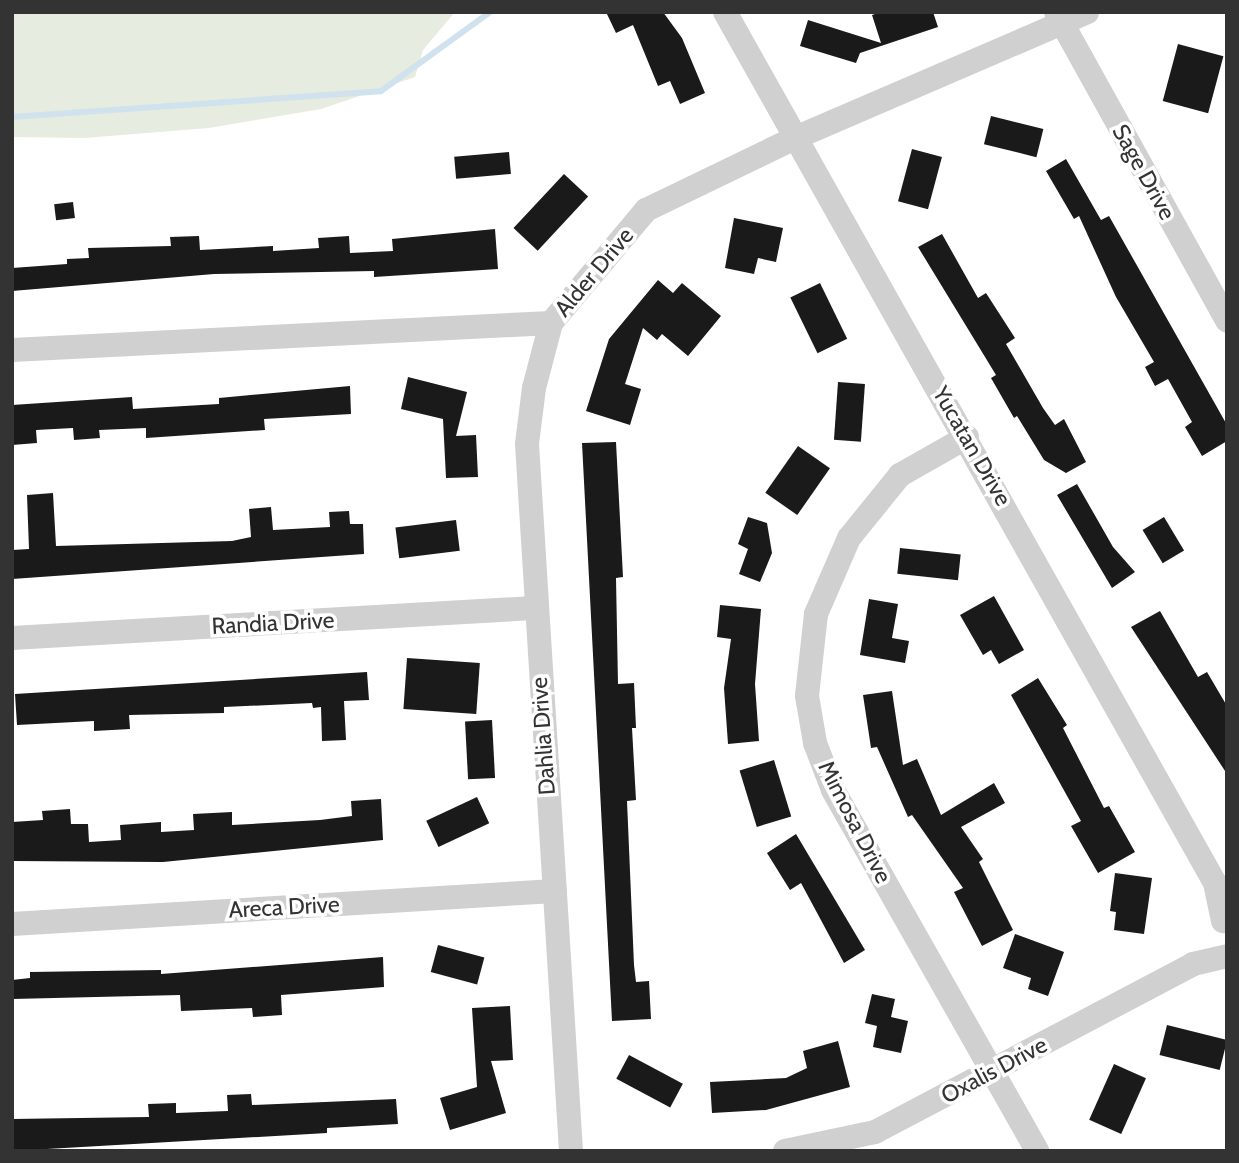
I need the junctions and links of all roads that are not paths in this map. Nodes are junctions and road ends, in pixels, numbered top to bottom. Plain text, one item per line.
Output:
1 (724, 12) edge
2 (1087, 12) edge
3 (1058, 18) edge
4 (795, 138) junction
5 (1220, 291) edge
6 (1227, 321) edge
7 (551, 323) junction
8 (12, 350) edge
9 (967, 436) junction
10 (534, 608) junction
11 (12, 638) edge
12 (1221, 889) edge
13 (555, 891) junction
14 (12, 923) edge
15 (1225, 936) edge
16 (992, 1071) junction
17 (571, 1151) edge
18 (785, 1151) edge
19 (1037, 1151) edge

1 - 4 street, Yucatan Drive
2 - 3 street, Alder Drive
3 - 4 street, Alder Drive
3 - 5 street, Sage Drive
4 - 7 street, Alder Drive
4 - 9 street, Yucatan Drive
5 - 6 street, Sage Drive
7 - 8 street, Alder Drive
7 - 10 street, Dahlia Drive
9 - 12 street, Yucatan Drive
9 - 16 street, Mimosa Drive
10 - 11 street, Randia Drive
10 - 13 street, Dahlia Drive
12 - 15 street, Yucatan Drive
13 - 14 street, Areca Drive
13 - 17 street, Dahlia Drive
15 - 16 street, Oxalis Drive
16 - 18 street, Oxalis Drive
16 - 19 street, Mimosa Drive

